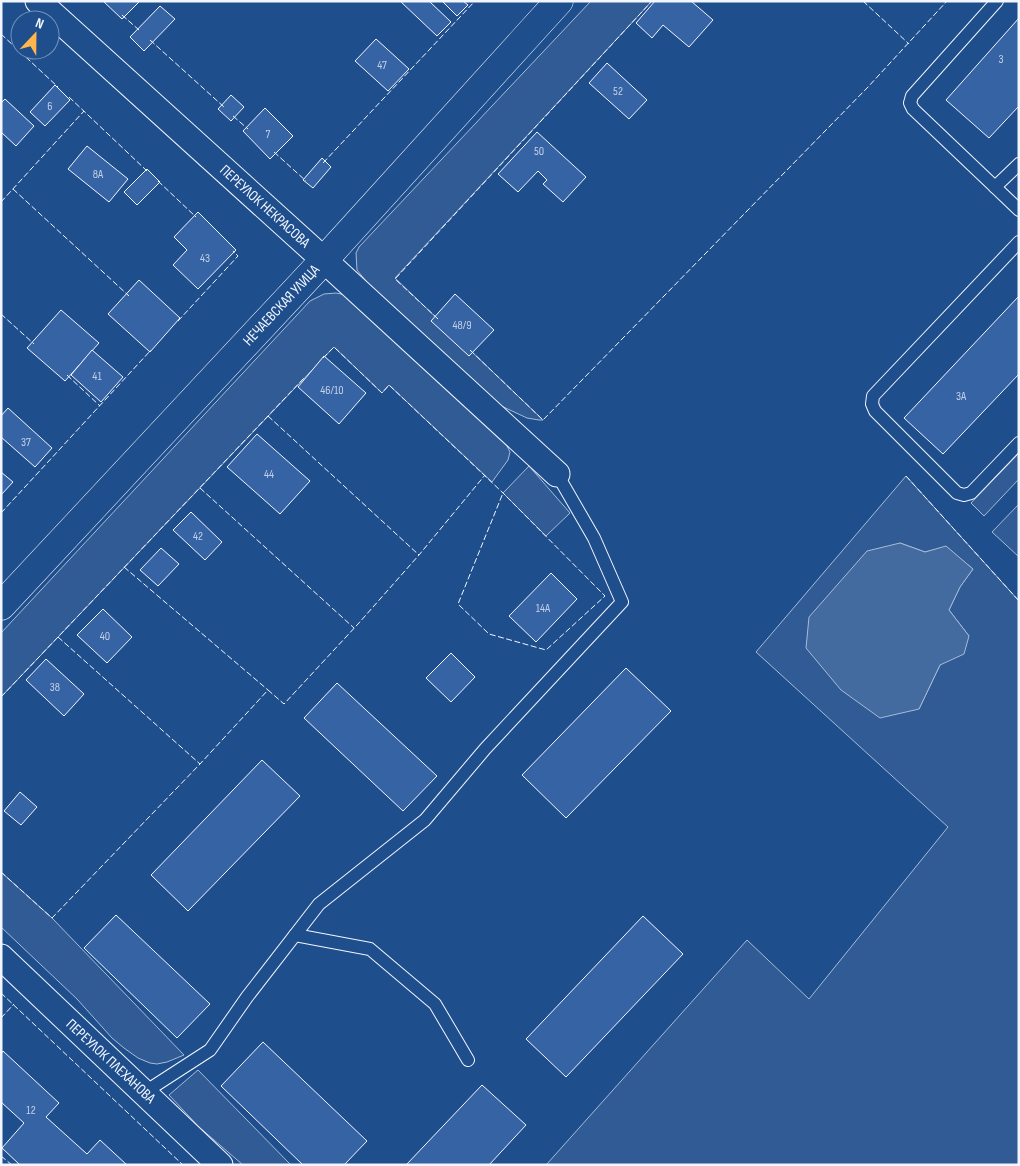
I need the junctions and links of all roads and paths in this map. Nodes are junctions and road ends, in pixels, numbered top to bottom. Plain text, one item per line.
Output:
1 (38, 1) edge
2 (559, 1) edge
3 (997, 1) edge
4 (1019, 164) edge
5 (995, 187) junction
6 (1019, 210) edge
7 (1019, 242) edge
8 (324, 260) junction
9 (1019, 443) edge
10 (557, 474) joint
11 (1, 606) edge
12 (295, 935) junction
13 (1, 957) edge
14 (468, 1060) dead end
15 (145, 1092) junction
16 (220, 1165) edge

1 - 8 street, ПЕРЕУЛОК НЕКРАСОВА
2 - 8 street, НЕЧАЕВСКАЯ УЛИЦА
3 - 5 lane
4 - 5 lane
5 - 6 lane
7 - 9 lane
8 - 10 street, ПЕРЕУЛОК НЕКРАСОВА
8 - 11 street, НЕЧАЕВСКАЯ УЛИЦА
10 - 12 lane
12 - 14 lane
12 - 15 lane
13 - 15 street, ПЕРЕУЛОК ПЛЕХАНОВА
15 - 16 street, ПЕРЕУЛОК ПЛЕХАНОВА

